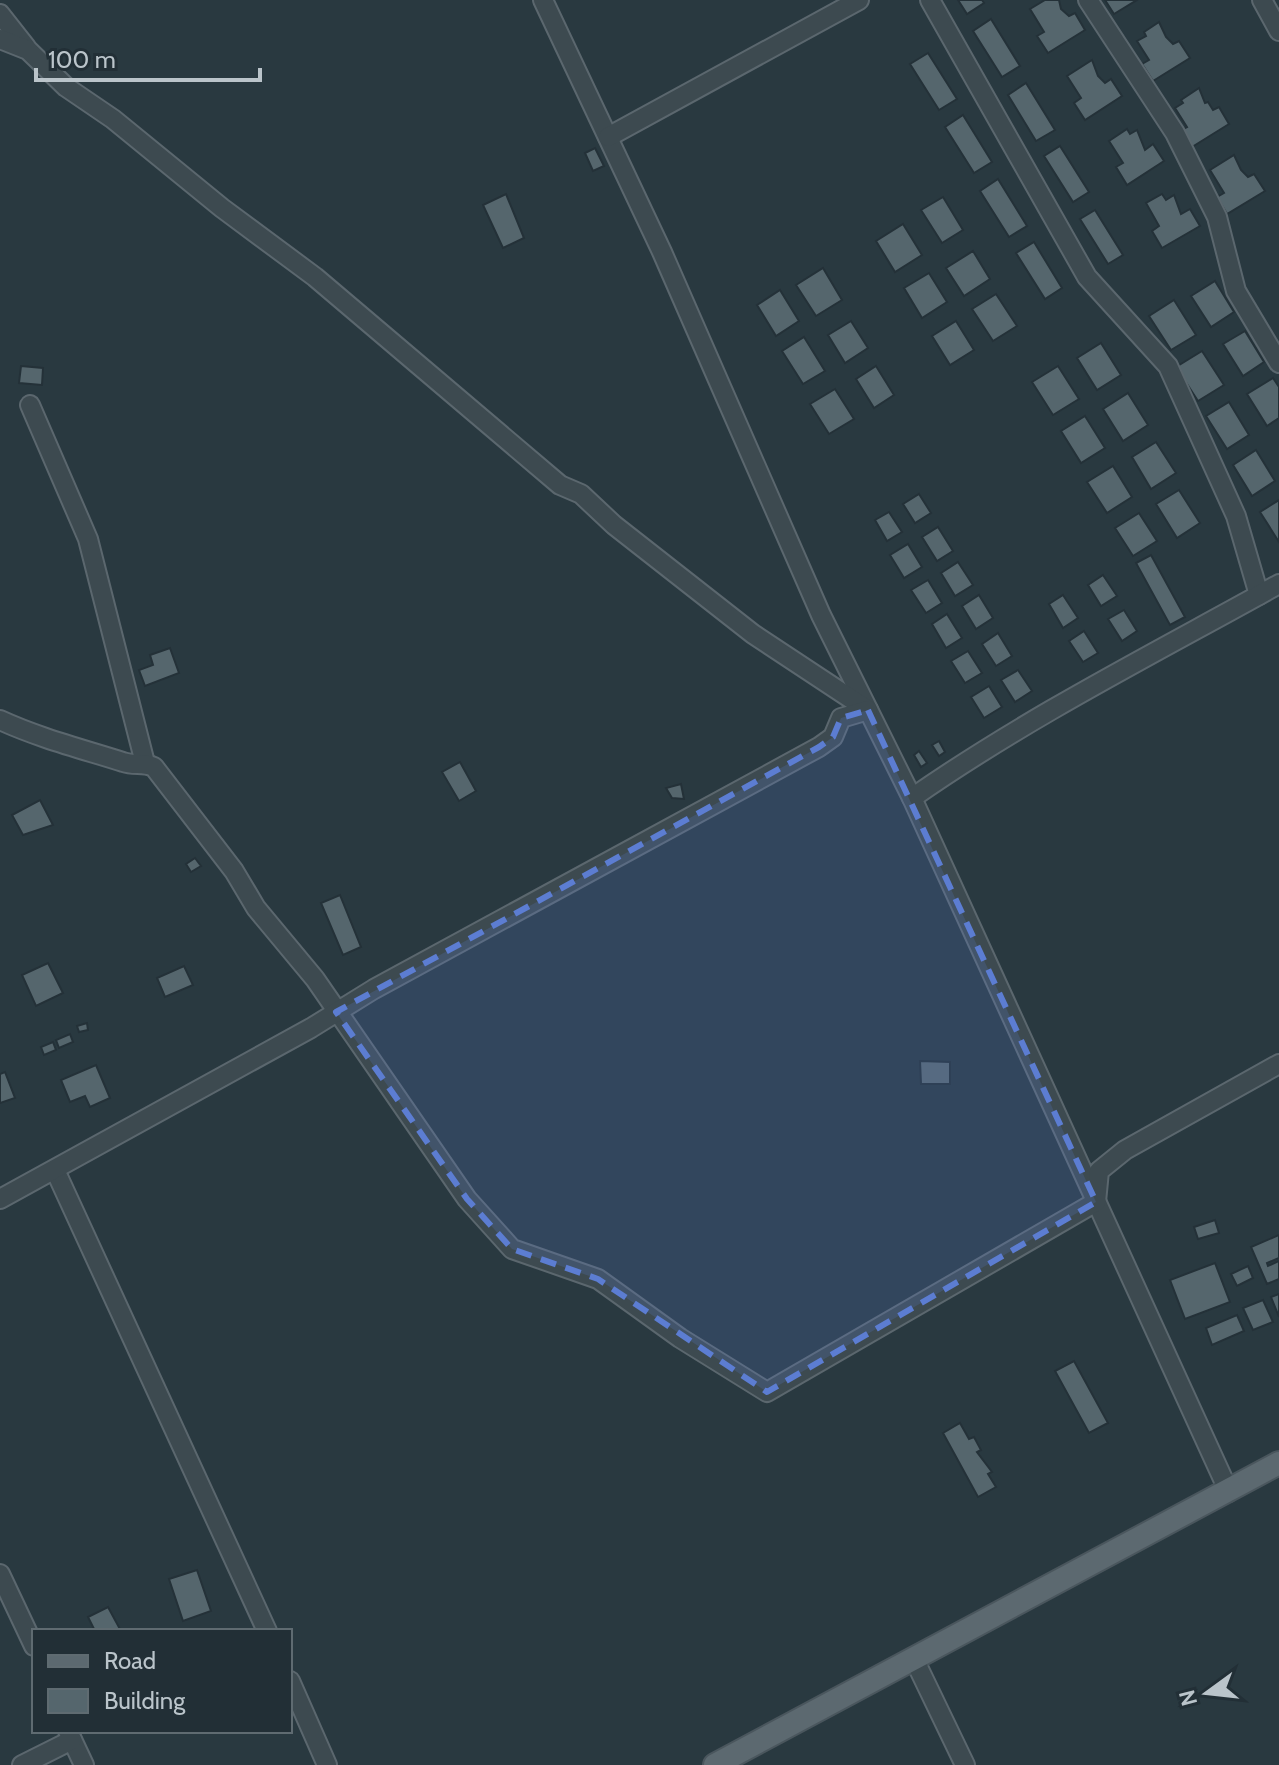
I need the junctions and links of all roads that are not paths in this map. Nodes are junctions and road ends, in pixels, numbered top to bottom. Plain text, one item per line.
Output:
1 (543, 0) edge
2 (859, 0) edge
3 (930, 0) edge
4 (1088, 0) edge
5 (1262, 0) edge
6 (0, 14) edge
7 (1279, 31) edge
8 (0, 39) edge
9 (28, 50) junction
10 (608, 137) junction
11 (1279, 363) edge
12 (30, 405) dead end
13 (1279, 584) edge
14 (1259, 595) junction
15 (868, 710) junction
16 (0, 720) edge
17 (145, 763) junction
18 (912, 798) junction
19 (336, 1012) junction
20 (1279, 1064) edge
21 (55, 1170) junction
22 (0, 1199) edge
23 (1096, 1202) junction
24 (1279, 1463) edge
25 (1229, 1492) junction
26 (0, 1574) edge
27 (266, 1629) edge
28 (32, 1642) edge
29 (915, 1661) junction
30 (292, 1686) edge
31 (70, 1735) edge
32 (22, 1765) edge
33 (84, 1765) edge
34 (327, 1765) edge
35 (715, 1765) edge
36 (965, 1765) edge

1 - 10 street
2 - 10 street
3 - 14 street
4 - 11 street
5 - 7 street
6 - 9 street
8 - 9 street
9 - 15 street
10 - 15 street
12 - 17 street
13 - 14 street
14 - 18 street
15 - 18 street
15 - 19 street
16 - 17 street
17 - 19 street
18 - 23 street
19 - 21 street
19 - 23 street
20 - 23 street
21 - 22 street
21 - 27 street
23 - 25 street
24 - 25 main road
25 - 29 main road
26 - 28 street
29 - 35 main road
29 - 36 street
30 - 34 street
31 - 32 street
31 - 33 street

